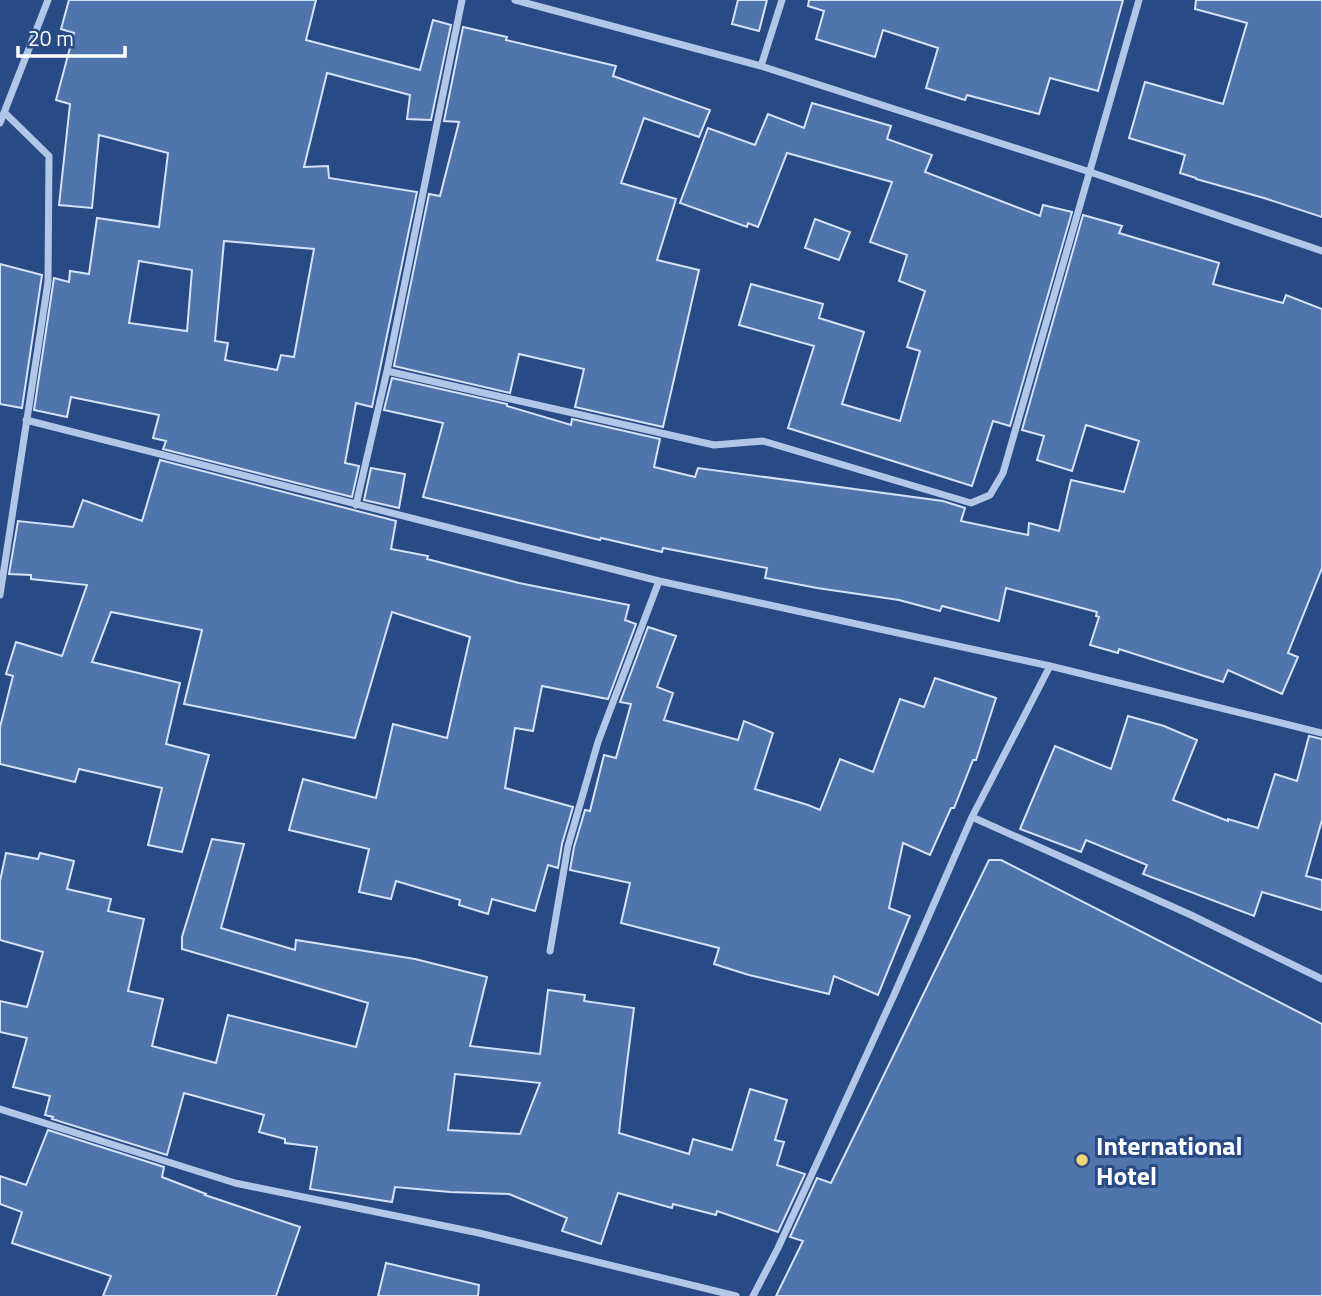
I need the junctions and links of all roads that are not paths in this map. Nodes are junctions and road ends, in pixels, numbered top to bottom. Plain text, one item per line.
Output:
1 (48, 0) edge
2 (462, 0) edge
3 (515, 0) edge
4 (782, 0) edge
5 (1139, 0) edge
6 (761, 66) junction
7 (5, 113) junction
8 (0, 123) edge
9 (1090, 172) junction
10 (1322, 251) edge
11 (387, 371) junction
12 (26, 420) junction
13 (356, 505) junction
14 (659, 581) junction
15 (0, 595) edge
16 (1050, 666) junction
17 (1322, 733) edge
18 (972, 817) junction
19 (550, 951) dead end
20 (1322, 979) edge
21 (0, 1109) edge
22 (737, 1296) edge
23 (752, 1296) edge

1 - 7 street
2 - 11 street
3 - 6 street
4 - 6 street
5 - 9 street
6 - 9 street
7 - 8 street
7 - 12 street
9 - 10 street
9 - 11 street
11 - 13 street
12 - 13 street
12 - 15 street
13 - 14 street
14 - 16 street
14 - 19 street
16 - 17 street
16 - 18 street
18 - 20 street
18 - 23 street
21 - 22 street

